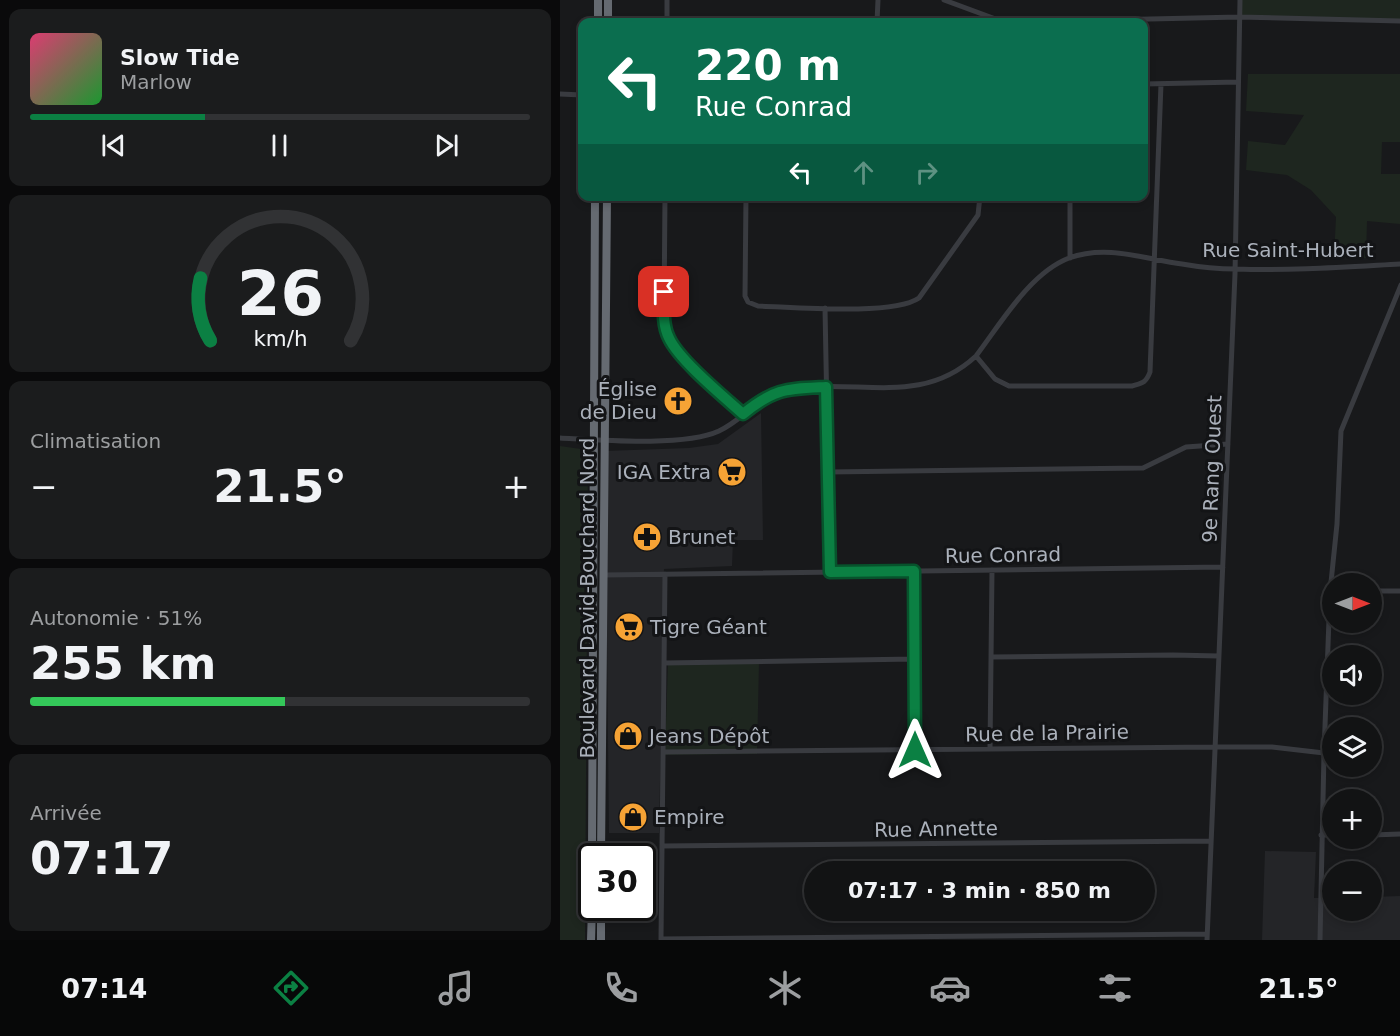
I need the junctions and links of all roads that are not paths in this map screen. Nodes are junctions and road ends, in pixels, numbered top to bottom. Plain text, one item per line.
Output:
1 (598, 0) edge
2 (608, 0) edge
3 (667, 0) edge
4 (878, 0) edge
5 (944, 0) edge
6 (1240, 0) edge
7 (1239, 17) junction
8 (598, 18) edge
9 (608, 18) edge
10 (666, 18) edge
11 (877, 18) edge
12 (993, 18) edge
13 (1148, 19) edge
14 (1400, 21) edge
15 (1238, 82) junction
16 (1148, 84) edge
17 (1161, 84) junction
18 (560, 94) edge
19 (578, 95) edge
20 (595, 201) edge
21 (607, 201) edge
22 (665, 201) edge
23 (746, 201) edge
24 (979, 201) edge
25 (1070, 201) edge
26 (1070, 258) junction
27 (1154, 259) junction
28 (1400, 264) edge
29 (1235, 269) junction
30 (1400, 285) edge
31 (825, 308) junction
32 (976, 356) junction
33 (826, 387) junction
34 (743, 414) junction
35 (560, 438) edge
36 (593, 440) junction
37 (604, 441) junction
38 (1228, 444) junction
39 (828, 472) junction
40 (1223, 567) junction
41 (992, 570) junction
42 (914, 571) junction
43 (830, 572) junction
44 (1333, 573) edge
45 (603, 574) junction
46 (665, 574) junction
47 (1382, 591) edge
48 (1400, 591) edge
49 (1329, 633) edge
50 (1219, 656) junction
51 (991, 657) junction
52 (914, 659) junction
53 (664, 663) junction
54 (1326, 717) edge
55 (1215, 747) junction
56 (990, 749) junction
57 (915, 750) junction
58 (663, 752) junction
59 (1322, 753) edge
60 (1323, 777) edge
61 (1400, 834) edge
62 (1321, 835) joint
63 (1382, 835) edge
64 (1211, 841) junction
65 (592, 843) edge
66 (601, 843) edge
67 (662, 846) junction
68 (592, 921) edge
69 (601, 921) edge
70 (1207, 937) edge
71 (661, 939) edge
72 (591, 940) edge
73 (601, 940) edge
74 (1320, 940) edge

1 - 8 highway
2 - 9 highway
3 - 10 street
4 - 11 street
5 - 12 street
6 - 7 street, 9e Rang Ouest
7 - 13 street
7 - 14 street
7 - 15 street, 9e Rang Ouest
15 - 17 street
15 - 29 street, 9e Rang Ouest
16 - 17 street
17 - 27 street
18 - 19 street
20 - 36 highway, Boulevard David-Bouchard Nord
21 - 37 highway, Boulevard David-Bouchard Nord
22 - 34 street
23 - 31 street
24 - 31 street
25 - 26 street
26 - 27 street, Rue Saint-Hubert
26 - 32 street, Rue Saint-Hubert
27 - 29 street, Rue Saint-Hubert
27 - 32 street
28 - 29 street, Rue Saint-Hubert
29 - 38 street, 9e Rang Ouest
30 - 44 street
31 - 33 street
32 - 33 street, Rue Saint-Hubert
33 - 34 street, Rue Saint-Hubert
33 - 39 street
34 - 37 street, Rue Saint-Hubert
35 - 36 street, Rue Saint-Hubert
36 - 37 street, Rue Saint-Hubert
36 - 65 highway, Boulevard David-Bouchard Nord
37 - 45 highway, Boulevard David-Bouchard Nord
38 - 39 street
38 - 40 street, 9e Rang Ouest
39 - 43 street
40 - 41 street, Rue Conrad
40 - 50 street, 9e Rang Ouest
41 - 42 street, Rue Conrad
41 - 51 street
42 - 43 street, Rue Conrad
42 - 52 street
43 - 46 street, Rue Conrad
45 - 46 street, Rue Conrad
45 - 66 highway, Boulevard David-Bouchard Nord
46 - 53 street
47 - 48 street
49 - 54 street
50 - 51 street
50 - 55 street, 9e Rang Ouest
51 - 56 street
52 - 53 street
52 - 57 street
53 - 58 street
55 - 56 street, Rue de la Prairie
55 - 59 street, Rue de la Prairie
55 - 64 street, 9e Rang Ouest
56 - 57 street, Rue de la Prairie
57 - 58 street, Rue de la Prairie
58 - 67 street
60 - 62 street
61 - 63 street
62 - 74 street
64 - 67 street, Rue Annette
64 - 70 street, 9e Rang Ouest
67 - 71 street
68 - 72 highway
69 - 73 highway
70 - 71 street

